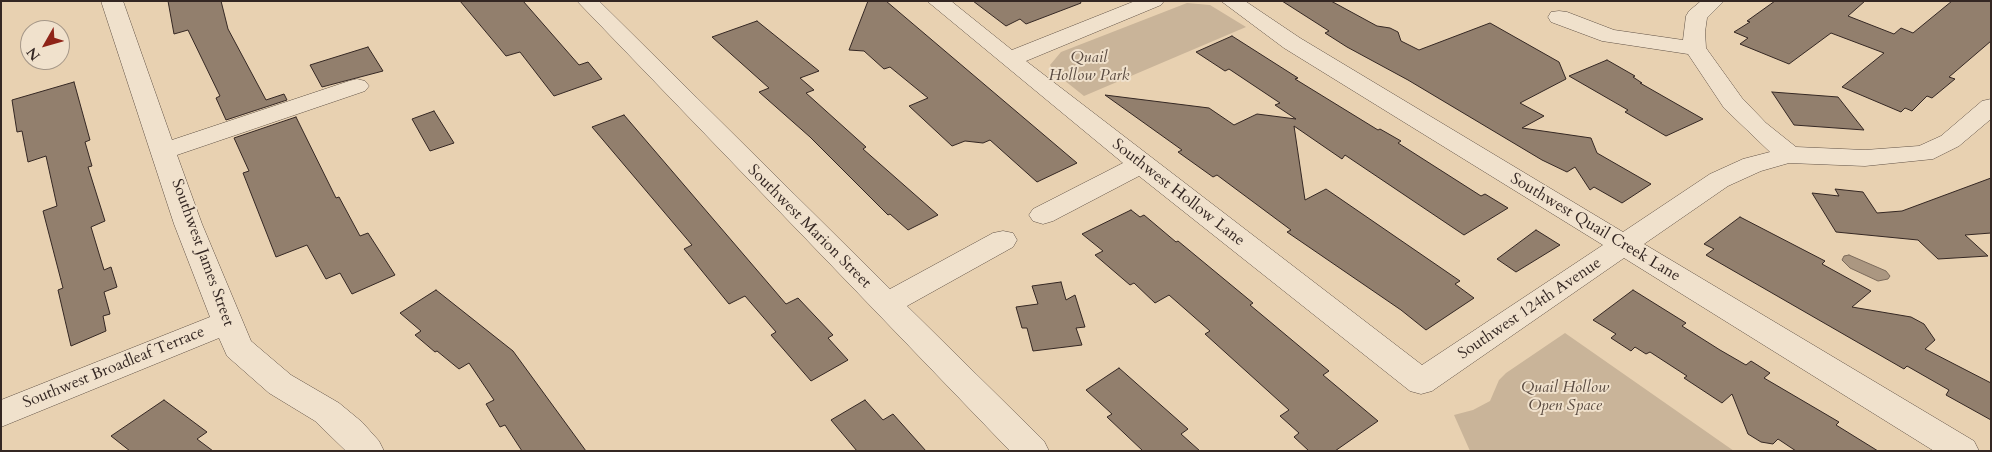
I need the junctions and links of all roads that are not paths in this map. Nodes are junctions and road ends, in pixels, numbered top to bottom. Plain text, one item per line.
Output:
1 (112, 1) edge
2 (587, 1) edge
3 (937, 1) edge
4 (1154, 1) edge
5 (1231, 1) edge
6 (1714, 1) edge
7 (1559, 17) dead end
8 (1695, 48) junction
9 (1010, 60) junction
10 (358, 86) dead end
11 (1991, 106) edge
12 (164, 151) junction
13 (1789, 155) junction
14 (1141, 164) junction
15 (1043, 215) dead end
16 (1003, 240) dead end
17 (1624, 246) junction
18 (886, 304) junction
19 (227, 322) junction
20 (1421, 382) joint
21 (1, 414) edge
22 (367, 451) edge
23 (1032, 451) edge
24 (1962, 451) edge

1 - 12 street, Southwest James Street
2 - 18 street, Southwest Marion Street
3 - 9 street, Southwest Hollow Lane
4 - 9 street
5 - 17 street, Southwest Quail Creek Lane
6 - 8 street
7 - 8 street
8 - 13 street
9 - 14 street, Southwest Hollow Lane
10 - 12 street
11 - 13 street, Southwest 124th Avenue
12 - 19 street, Southwest James Street
13 - 17 street, Southwest 124th Avenue
14 - 15 street
14 - 20 street, Southwest Hollow Lane
16 - 18 street
17 - 20 street, Southwest 124th Avenue
17 - 24 street, Southwest Quail Creek Lane
18 - 23 street, Southwest Marion Street
19 - 21 street, Southwest Broadleaf Terrace
19 - 22 street, Southwest James Street

